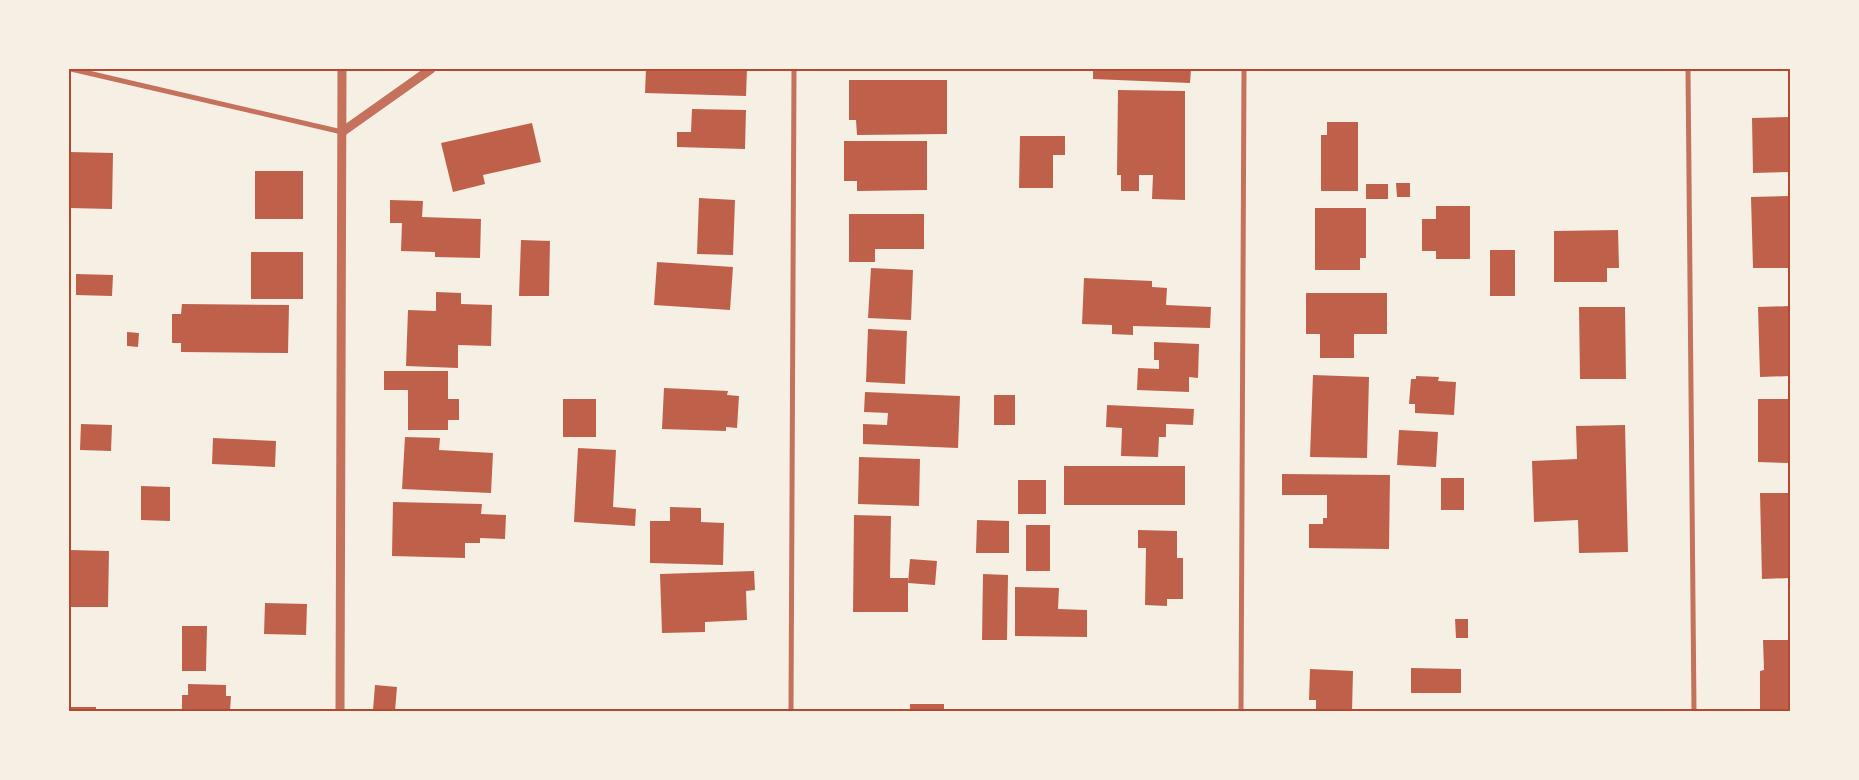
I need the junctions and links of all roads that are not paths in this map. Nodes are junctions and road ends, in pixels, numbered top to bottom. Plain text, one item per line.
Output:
1 (71, 69) edge
2 (342, 69) edge
3 (431, 69) edge
4 (794, 69) edge
5 (1244, 69) edge
6 (1688, 69) edge
7 (342, 132) junction
8 (340, 711) edge
9 (791, 711) edge
10 (1241, 711) edge
11 (1694, 711) edge

1 - 7 street
2 - 7 street
3 - 7 street
4 - 9 street
5 - 10 street
6 - 11 street
7 - 8 street

